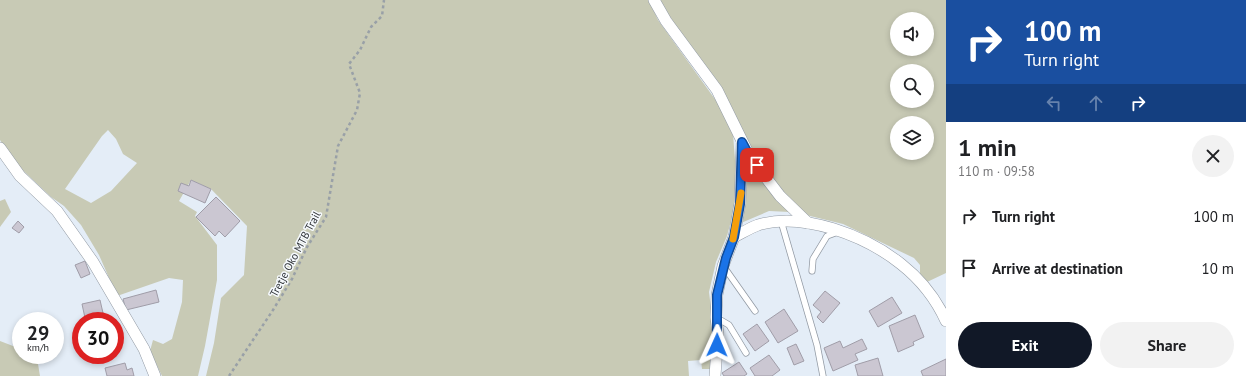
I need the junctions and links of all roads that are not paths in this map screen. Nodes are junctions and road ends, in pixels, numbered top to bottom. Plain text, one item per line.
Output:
1 (654, 0) edge
2 (742, 142) junction
3 (0, 148) edge
4 (781, 221) junction
5 (808, 223) junction
6 (840, 231) junction
7 (734, 237) junction
8 (724, 266) junction
9 (812, 271) dead end
10 (755, 311) dead end
11 (716, 317) junction
12 (946, 321) edge
13 (746, 353) dead end
14 (155, 376) edge
15 (715, 376) edge
16 (823, 376) edge

1 - 2 street
2 - 5 street
2 - 7 street
3 - 14 street
4 - 5 street
4 - 7 street
4 - 16 lane
5 - 6 street
6 - 9 lane
6 - 12 street
7 - 8 street
8 - 10 lane
8 - 11 street
11 - 13 lane
11 - 15 street

